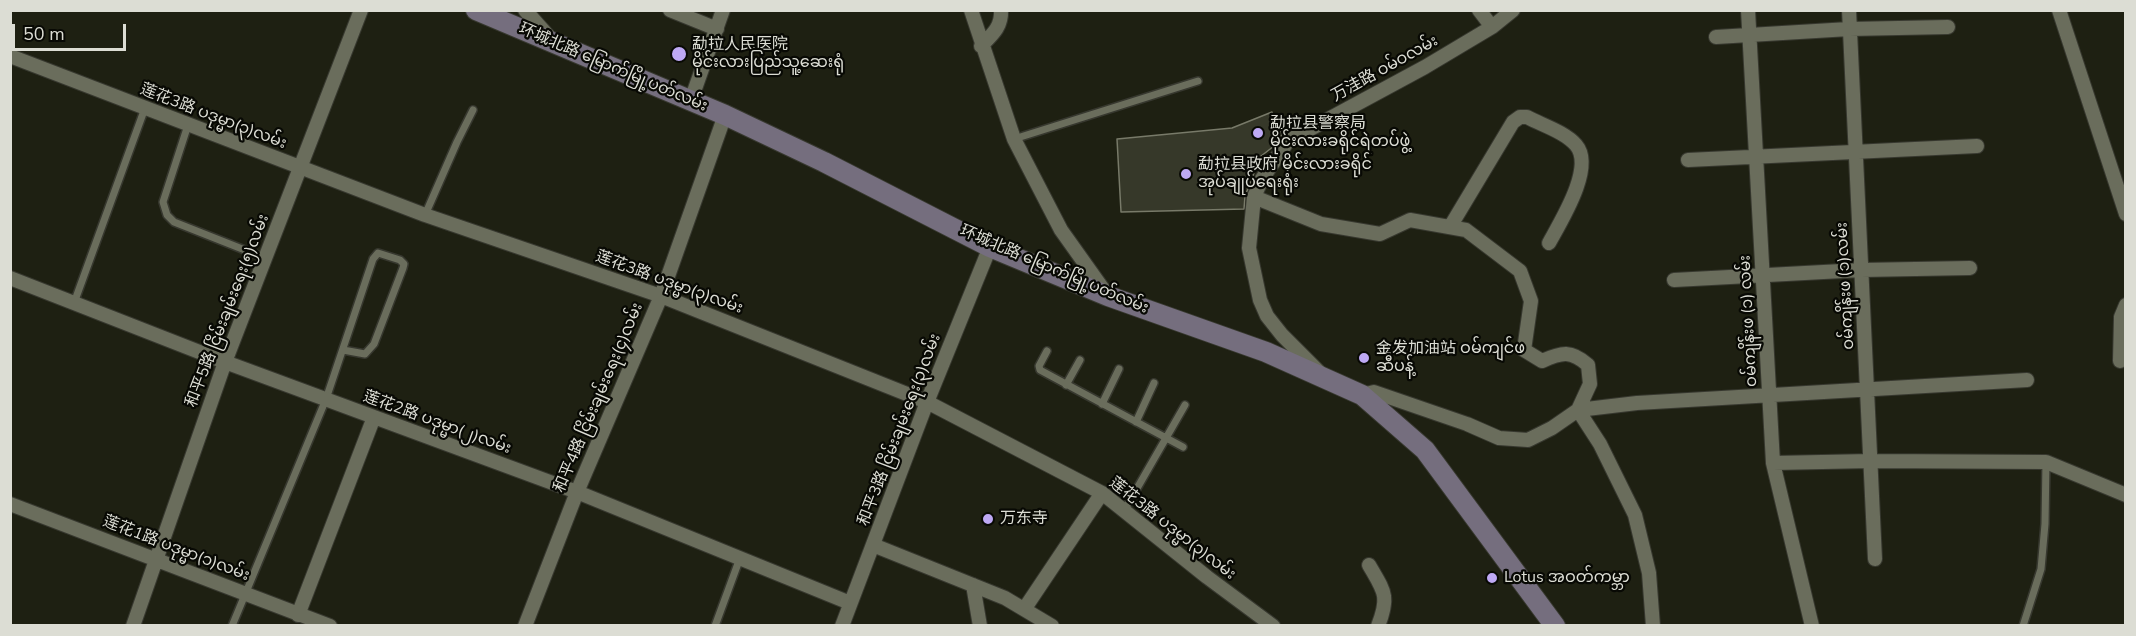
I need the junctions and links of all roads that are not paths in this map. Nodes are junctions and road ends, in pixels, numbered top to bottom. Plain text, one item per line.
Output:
1 (361, 10) edge
2 (476, 10) edge
3 (525, 10) edge
4 (670, 10) edge
5 (723, 10) edge
6 (970, 10) edge
7 (1479, 10) edge
8 (1513, 10) edge
9 (1748, 10) edge
10 (1849, 10) edge
11 (2059, 10) edge
12 (1004, 14) edge
13 (1492, 27) junction
14 (1948, 27) dead end
15 (717, 29) junction
16 (1849, 29) junction
17 (1749, 35) junction
18 (1716, 37) dead end
19 (555, 44) junction
20 (981, 46) junction
21 (10, 56) edge
22 (1198, 81) dead end
23 (690, 100) junction
24 (145, 108) junction
25 (473, 111) dead end
26 (725, 115) junction
27 (188, 125) junction
28 (1014, 139) junction
29 (1977, 146) dead end
30 (1855, 152) junction
31 (1756, 156) junction
32 (1688, 160) dead end
33 (300, 169) junction
34 (1254, 197) junction
35 (2126, 214) edge
36 (425, 216) junction
37 (1450, 227) junction
38 (1549, 243) dead end
39 (990, 247) junction
40 (265, 258) junction
41 (1971, 268) dead end
42 (1861, 270) junction
43 (1763, 275) junction
44 (1674, 280) dead end
45 (12, 281) edge
46 (661, 296) junction
47 (1108, 296) junction
48 (74, 303) junction
49 (2126, 305) edge
50 (343, 350) junction
51 (1047, 351) dead end
52 (1080, 360) dead end
53 (2120, 361) dead end
54 (225, 362) junction
55 (1119, 369) dead end
56 (1326, 379) junction
57 (2027, 380) dead end
58 (1154, 383) dead end
59 (1066, 385) junction
60 (1867, 389) junction
61 (1362, 394) junction
62 (1770, 395) junction
63 (326, 399) junction
64 (927, 402) junction
65 (1102, 404) junction
66 (1185, 405) dead end
67 (1578, 410) junction
68 (374, 417) junction
69 (1136, 422) junction
70 (1167, 439) junction
71 (1183, 447) dead end
72 (1871, 460) junction
73 (2046, 462) junction
74 (1773, 463) junction
75 (577, 492) junction
76 (1102, 493) junction
77 (2126, 495) edge
78 (10, 504) edge
79 (1124, 511) junction
80 (873, 545) junction
81 (740, 558) junction
82 (158, 559) junction
83 (1875, 559) dead end
84 (1369, 565) dead end
85 (974, 585) junction
86 (245, 594) junction
87 (850, 603) junction
88 (1025, 608) junction
89 (296, 620) edge
90 (133, 626) edge
91 (232, 626) edge
92 (330, 626) edge
93 (525, 626) edge
94 (715, 626) edge
95 (842, 626) edge
96 (980, 626) edge
97 (1052, 626) edge
98 (1273, 626) edge
99 (1378, 626) edge
100 (1555, 626) edge
101 (1653, 626) edge
102 (1812, 626) edge
103 (2023, 626) edge

1 - 33 street, 和平5路 ငြိမ်းချမ်းရေး(၅)လမ်း
2 - 19 street, 环城北路 မြောက်မြို့ပတ်လမ်း
3 - 19 street
4 - 15 street
5 - 15 street
6 - 20 street
7 - 13 street
8 - 13 street, 万洼路 ဝမ်ဝလမ်း
9 - 17 street, ဝမ်ကျိန်းဖ (၁) လမ်း
10 - 16 street, ဝမ်ကျိန်းဖ (၁)လမ်း
11 - 35 street
12 - 20 street
13 - 34 street, 万洼路 ဝမ်ဝလမ်း
14 - 16 street
15 - 23 street
16 - 17 street
16 - 30 street, ဝမ်ကျိန်းဖ (၁)လမ်း
17 - 18 street
17 - 31 street, ဝမ်ကျိန်းဖ (၁) လမ်း
19 - 23 street, 环城北路 မြောက်မြို့ပတ်လမ်း
20 - 28 street
21 - 24 street, 莲花3路 ပဒုမ္မာ(၃)လမ်း
22 - 28 lane
23 - 26 street, 环城北路 မြောက်မြို့ပတ်လမ်း
24 - 27 street, 莲花3路 ပဒုမ္မာ(၃)လမ်း
24 - 48 lane
25 - 36 lane
26 - 39 street, 环城北路 မြောက်မြို့ပတ်လမ်း
26 - 46 street, 和平4路 ငြိမ်းချမ်းရေး(၄)လမ်း
27 - 33 street, 莲花3路 ပဒုမ္မာ(၃)လမ်း
27 - 40 lane
28 - 47 street
29 - 30 street
30 - 31 street
30 - 42 street, ဝမ်ကျိန်းဖ (၁)လမ်း
31 - 32 street
31 - 43 street, ဝမ်ကျိန်းဖ (၁) လမ်း
33 - 36 street, 莲花3路 ပဒုမ္မာ(၃)လမ်း
33 - 40 street, 和平5路 ငြိမ်းချမ်းရေး(၅)လမ်း
34 - 37 street
34 - 56 street, 万洼路 ဝမ်ဝလမ်း
36 - 46 street, 莲花3路 ပဒုမ္မာ(၃)လမ်း
37 - 38 street
37 - 67 street
39 - 47 street, 环城北路 မြောက်မြို့ပတ်လမ်း
39 - 64 street, 和平3路 ငြိမ်းချမ်းရေး(၃)လမ်း
40 - 54 street, 和平5路 ငြိမ်းချမ်းရေး(၅)လမ်း
41 - 42 street
42 - 43 street
42 - 60 street, ဝမ်ကျိန်းဖ (၁)လမ်း
43 - 44 street
43 - 62 street, ဝမ်ကျိန်းဖ (၁) လမ်း
45 - 48 street, 莲花2路 ပဒုမ္မာ(၂)လမ်း
46 - 64 street, 莲花3路 ပဒုမ္မာ(၃)လမ်း
46 - 75 street, 和平4路 ငြိမ်းချမ်းရေး(၄)လမ်း
47 - 56 street, 环城北路 မြောက်မြို့ပတ်လမ်း
48 - 54 street, 莲花2路 ပဒုမ္မာ(၂)လမ်း
49 - 53 street
50 - 50 lane
50 - 63 lane
51 - 59 lane
52 - 59 lane
54 - 63 street, 莲花2路 ပဒုမ္မာ(၂)လမ်း
54 - 82 street, 和平5路 ငြိမ်းချမ်းရေး(၅)လမ်း
55 - 65 lane
56 - 61 street, 环城北路 မြောက်မြို့ပတ်လမ်း
57 - 60 street
58 - 69 lane
59 - 65 lane
60 - 62 street
60 - 72 street, ဝမ်ကျိန်းဖ (၁)လမ်း
61 - 67 street
61 - 100 street, 环城北路 မြောက်မြို့ပတ်လမ်း
62 - 67 street
62 - 74 street, ဝမ်ကျိန်းဖ (၁) လမ်း
63 - 68 street, 莲花2路 ပဒုမ္မာ(၂)လမ်း
63 - 86 lane
64 - 76 street, 莲花3路 ပဒုမ္မာ(၃)လမ်း
64 - 80 street, 和平3路 ငြိမ်းချမ်းရေး(၃)လမ်း
65 - 69 lane
66 - 70 lane
67 - 101 street
68 - 75 street, 莲花2路 ပဒုမ္မာ(၂)လမ်း
68 - 89 street
69 - 70 lane
70 - 71 lane
70 - 79 lane
72 - 73 street
72 - 74 street
72 - 83 street, ဝမ်ကျိန်းဖ (၁)လမ်း
73 - 77 street
73 - 103 lane
74 - 102 street, ဝမ်ကျိန်းဖ (၁) လမ်း
75 - 81 street, 莲花2路 ပဒုမ္မာ(၂)လမ်း
75 - 93 street, 和平4路 ငြိမ်းချမ်းရေး(၄)လမ်း
76 - 79 street, 莲花3路 ပဒုမ္မာ(၃)လမ်း
76 - 88 street
78 - 82 street, 莲花1路 ပဒုမ္မာ(၁)လမ်း
79 - 98 street, 莲花3路 ပဒုမ္မာ(၃)လမ်း
80 - 85 street
80 - 87 street, 和平3路 ငြိမ်းချမ်းရေး(၃)လမ်း
81 - 87 street, 莲花2路 ပဒုမ္မာ(၂)လမ်း
81 - 94 lane
82 - 86 street, 莲花1路 ပဒုမ္မာ(၁)လမ်း
82 - 90 street, 和平5路 ငြိမ်းချမ်းရေး(၅)လမ်း
84 - 99 street
85 - 88 street
85 - 96 street
86 - 89 street, 莲花1路 ပဒုမ္မာ(၁)လမ်း
86 - 91 lane
87 - 95 street, 和平3路 ငြိမ်းချမ်းရေး(၃)လမ်း
88 - 97 street
89 - 92 street, 莲花1路 ပဒုမ္မာ(၁)လမ်း

